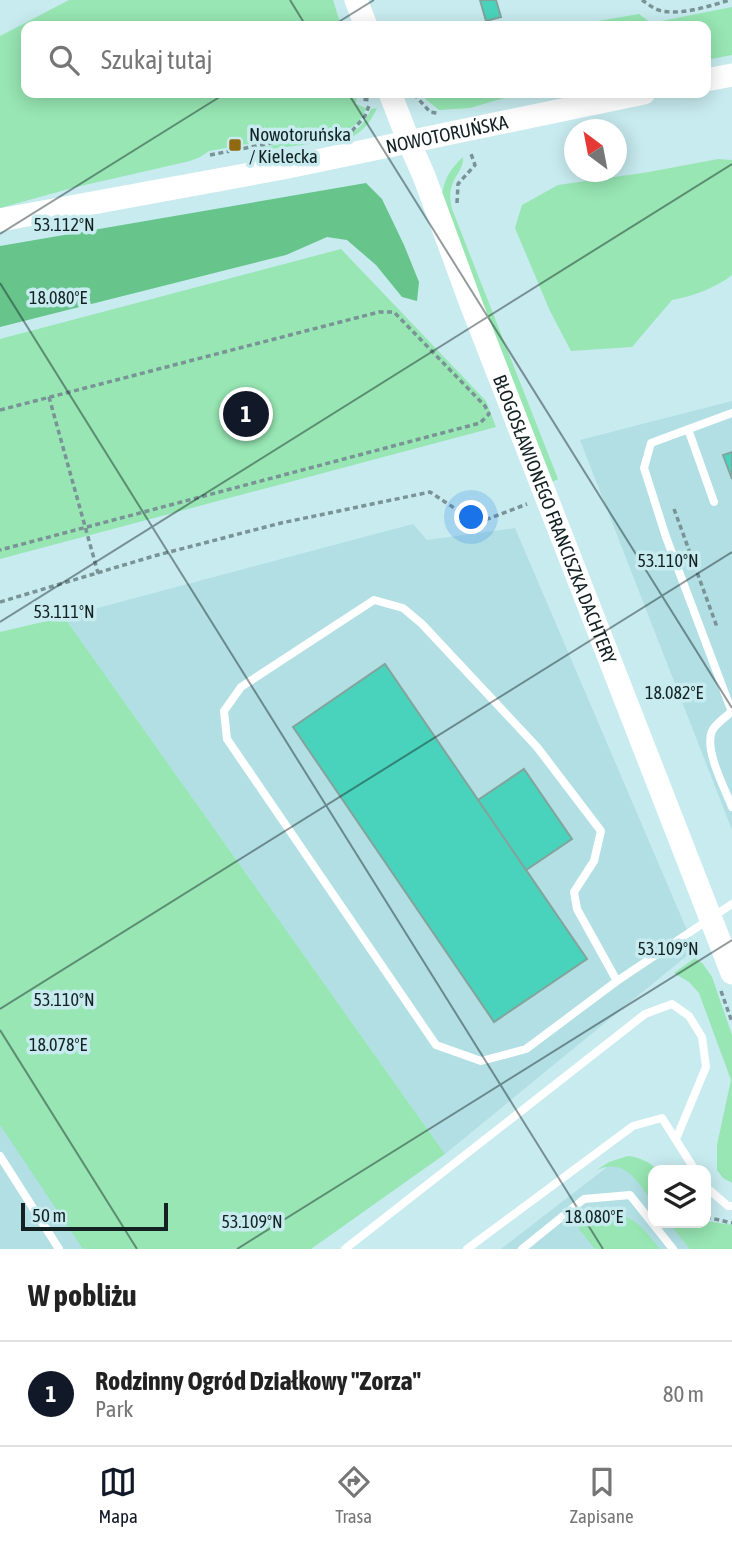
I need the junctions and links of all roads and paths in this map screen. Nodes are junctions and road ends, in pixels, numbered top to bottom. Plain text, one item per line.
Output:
1 (356, 0) edge
2 (642, 0) edge
3 (730, 0) edge
4 (364, 21) edge
5 (732, 75) edge
6 (711, 79) edge
7 (377, 98) edge
8 (379, 98) edge
9 (418, 98) edge
10 (620, 98) edge
11 (440, 114) dead end
12 (464, 131) junction
13 (349, 134) dead end
14 (336, 137) dead end
15 (409, 142) junction
16 (210, 155) dead end
17 (457, 209) dead end
18 (0, 220) edge
19 (49, 397) junction
20 (0, 410) edge
21 (732, 413) edge
22 (688, 429) junction
23 (714, 502) dead end
24 (529, 503) dead end
25 (674, 509) dead end
26 (85, 528) junction
27 (0, 550) edge
28 (98, 573) junction
29 (0, 602) edge
30 (718, 631) dead end
31 (732, 712) edge
32 (732, 807) edge
33 (732, 904) edge
34 (711, 918) junction
35 (617, 981) junction
36 (726, 981) edge
37 (732, 1022) edge
38 (676, 1139) junction
39 (0, 1156) edge
40 (692, 1165) edge
41 (711, 1191) edge
42 (732, 1206) edge
43 (711, 1218) edge
44 (732, 1223) edge
45 (59, 1249) edge
46 (345, 1249) edge
47 (467, 1249) edge
48 (522, 1249) edge
49 (673, 1249) edge

1 - 4 street
2 - 3 path
5 - 6 street
7 - 13 path
8 - 15 street, BŁOGOSŁAWIONEGO FRANCISZKA DACHTERY
9 - 11 path
10 - 12 street, NOWOTORUŃSKA
12 - 15 street, NOWOTORUŃSKA
12 - 17 path
14 - 16 path
15 - 18 street, NOWOTORUŃSKA
15 - 34 street, BŁOGOSŁAWIONEGO FRANCISZKA DACHTERY
19 - 20 path
19 - 26 path
19 - 26 path
21 - 22 lane
22 - 23 lane
22 - 31 lane
24 - 28 path
25 - 30 path
26 - 27 path
26 - 28 path
28 - 29 path
31 - 32 lane
33 - 34 lane
34 - 35 lane
34 - 36 street, BŁOGOSŁAWIONEGO FRANCISZKA DACHTERY
35 - 35 lane
36 - 37 path
38 - 40 lane
38 - 46 lane
38 - 47 lane
39 - 45 lane
41 - 42 lane
43 - 44 path
48 - 49 lane

